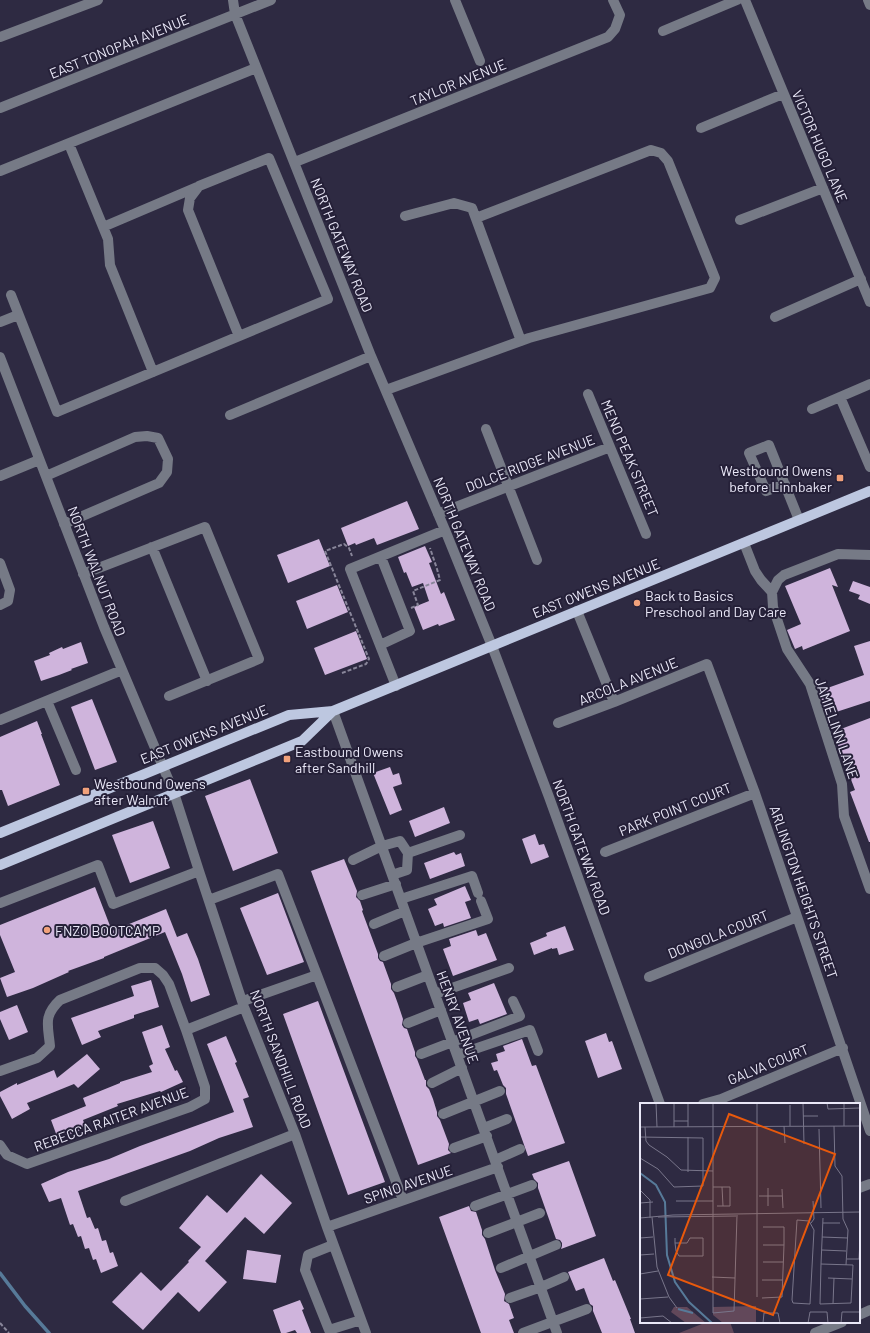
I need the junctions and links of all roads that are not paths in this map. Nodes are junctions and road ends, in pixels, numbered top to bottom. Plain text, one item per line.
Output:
1 (98, 0) edge
2 (233, 0) edge
3 (271, 0) edge
4 (455, 0) edge
5 (613, 0) edge
6 (737, 0) edge
7 (745, 0) edge
8 (868, 0) edge
9 (870, 5) edge
10 (235, 14) junction
11 (663, 32) dead end
12 (0, 37) edge
13 (480, 61) dead end
14 (256, 68) junction
15 (783, 94) junction
16 (0, 108) edge
17 (701, 128) dead end
18 (69, 144) junction
19 (295, 162) junction
20 (0, 171) edge
21 (198, 186) junction
22 (823, 188) junction
23 (405, 216) dead end
24 (476, 218) junction
25 (740, 220) dead end
26 (103, 227) junction
27 (861, 279) junction
28 (11, 295) dead end
29 (870, 302) edge
30 (18, 315) junction
31 (775, 317) dead end
32 (0, 322) edge
33 (239, 336) junction
34 (521, 341) junction
35 (371, 356) junction
36 (0, 357) edge
37 (153, 372) junction
38 (870, 384) edge
39 (386, 390) junction
40 (588, 394) dead end
41 (840, 397) junction
42 (812, 409) dead end
43 (230, 415) dead end
44 (486, 429) dead end
45 (610, 447) junction
46 (39, 460) junction
47 (870, 467) edge
48 (0, 476) edge
49 (46, 476) junction
50 (785, 484) dead end
51 (508, 486) junction
52 (870, 491) edge
53 (438, 514) junction
54 (799, 520) junction
55 (64, 524) junction
56 (445, 530) junction
57 (646, 534) dead end
58 (744, 543) junction
59 (152, 547) junction
60 (870, 555) edge
61 (381, 557) junction
62 (537, 560) dead end
63 (0, 563) edge
64 (83, 574) junction
65 (772, 592) junction
66 (4, 603) edge
67 (577, 611) junction
68 (380, 645) junction
69 (492, 646) junction
70 (707, 664) joint
71 (122, 670) junction
72 (207, 681) junction
73 (396, 686) junction
74 (169, 696) dead end
75 (47, 701) junction
76 (614, 702) junction
77 (333, 711) junction
78 (0, 720) edge
79 (558, 723) dead end
80 (163, 766) junction
81 (76, 770) dead end
82 (755, 792) junction
83 (174, 793) junction
84 (0, 833) edge
85 (460, 834) dead end
86 (382, 846) junction
87 (605, 852) dead end
88 (408, 853) junction
89 (353, 860) dead end
90 (0, 865) edge
91 (199, 871) junction
92 (394, 880) junction
93 (870, 889) edge
94 (362, 895) dead end
95 (401, 899) junction
96 (209, 900) junction
97 (0, 903) edge
98 (405, 910) junction
99 (797, 917) junction
100 (374, 924) dead end
101 (416, 943) junction
102 (384, 956) dead end
103 (509, 968) dead end
104 (317, 975) junction
105 (428, 975) junction
106 (649, 977) dead end
107 (397, 987) dead end
108 (436, 994) junction
109 (513, 1000) dead end
110 (244, 1004) junction
111 (441, 1010) junction
112 (408, 1023) dead end
113 (186, 1030) junction
114 (452, 1042) junction
115 (843, 1048) junction
116 (538, 1051) dead end
117 (421, 1054) dead end
118 (457, 1055) junction
119 (462, 1068) junction
120 (0, 1071) edge
121 (432, 1083) dead end
122 (500, 1092) dead end
123 (474, 1102) junction
124 (660, 1103) edge
125 (706, 1103) edge
126 (443, 1114) dead end
127 (507, 1119) dead end
128 (870, 1131) edge
129 (485, 1132) junction
130 (295, 1134) junction
131 (0, 1145) edge
132 (454, 1148) dead end
133 (520, 1149) dead end
134 (496, 1164) junction
135 (870, 1184) edge
136 (532, 1185) dead end
137 (860, 1188) edge
138 (508, 1194) junction
139 (403, 1200) junction
140 (125, 1201) dead end
141 (475, 1206) dead end
142 (540, 1213) dead end
143 (517, 1221) junction
144 (327, 1227) junction
145 (488, 1233) dead end
146 (334, 1245) junction
147 (556, 1245) dead end
148 (530, 1256) junction
149 (500, 1268) dead end
150 (564, 1277) dead end
151 (541, 1287) junction
152 (510, 1298) dead end
153 (587, 1309) dead end
154 (870, 1310) edge
155 (860, 1315) edge
156 (361, 1320) junction
157 (554, 1322) junction
158 (840, 1323) edge
159 (366, 1333) edge
160 (523, 1333) edge
161 (557, 1333) edge
162 (815, 1333) edge

1 - 12 street
2 - 10 street, NORTH GATEWAY ROAD
3 - 10 street, EAST TONOPAH AVENUE
4 - 13 street
5 - 19 street, TAYLOR AVENUE
6 - 11 street
7 - 15 street, VICTOR HUGO LANE
8 - 9 street
10 - 14 street, NORTH GATEWAY ROAD
10 - 16 street, EAST TONOPAH AVENUE
14 - 18 street
14 - 19 street, NORTH GATEWAY ROAD
15 - 17 street
15 - 22 street, VICTOR HUGO LANE
18 - 20 street
18 - 26 street
19 - 35 street, NORTH GATEWAY ROAD
21 - 26 street
21 - 33 street
21 - 33 street
22 - 25 street
22 - 27 street, VICTOR HUGO LANE
23 - 24 street
24 - 34 street
24 - 34 street
26 - 37 street
27 - 29 street, VICTOR HUGO LANE
27 - 31 street
28 - 30 street
30 - 32 street
30 - 37 street
33 - 37 street
34 - 39 street
35 - 39 street, NORTH GATEWAY ROAD
35 - 43 street
36 - 46 street, NORTH WALNUT ROAD
38 - 41 street
39 - 53 street, NORTH GATEWAY ROAD
40 - 45 street, MENO PEAK STREET
41 - 42 street
41 - 47 street
44 - 51 street
45 - 51 street, DOLCE RIDGE AVENUE
45 - 57 street, MENO PEAK STREET
46 - 48 street
46 - 49 street, NORTH WALNUT ROAD
49 - 55 street, NORTH WALNUT ROAD
49 - 55 street
50 - 54 street
51 - 53 street, DOLCE RIDGE AVENUE
51 - 62 street
52 - 54 main road, EAST OWENS AVENUE
53 - 56 street, NORTH GATEWAY ROAD
54 - 58 main road, EAST OWENS AVENUE
55 - 64 street, NORTH WALNUT ROAD
56 - 61 street
56 - 69 street, NORTH GATEWAY ROAD
58 - 65 street
58 - 67 main road, EAST OWENS AVENUE
59 - 64 street
59 - 72 street
59 - 72 street
60 - 65 street
61 - 68 street
61 - 68 street
63 - 66 street
64 - 71 street, NORTH WALNUT ROAD
65 - 93 street, JAMIELINN LANE
67 - 69 main road, EAST OWENS AVENUE
67 - 76 street
68 - 73 street
69 - 73 main road, EAST OWENS AVENUE
69 - 124 street, NORTH GATEWAY ROAD
70 - 76 street, ARCOLA AVENUE
70 - 82 street, ARLINGTON HEIGHTS STREET
71 - 75 street
71 - 80 street, NORTH WALNUT ROAD
72 - 74 street
73 - 77 main road, EAST OWENS AVENUE
75 - 78 street
75 - 81 street
76 - 79 street, ARCOLA AVENUE
77 - 80 main road, EAST OWENS AVENUE
77 - 83 main road, EAST OWENS AVENUE
77 - 86 street, HENRY AVENUE
80 - 83 street, NORTH WALNUT ROAD
80 - 84 main road, EAST OWENS AVENUE
82 - 87 street, PARK POINT COURT
82 - 99 street, ARLINGTON HEIGHTS STREET
83 - 90 main road, EAST OWENS AVENUE
83 - 91 street, NORTH SANDHILL ROAD
85 - 88 street
86 - 88 street
86 - 89 street
86 - 92 street, HENRY AVENUE
88 - 92 street
91 - 96 street, NORTH SANDHILL ROAD
91 - 97 street
92 - 94 street
92 - 95 street, HENRY AVENUE
95 - 98 street, HENRY AVENUE
95 - 101 street
96 - 104 street
96 - 110 street, NORTH SANDHILL ROAD
98 - 100 street
98 - 101 street, HENRY AVENUE
99 - 106 street, DONGOLA COURT
99 - 115 street, ARLINGTON HEIGHTS STREET
101 - 102 street
101 - 105 street, HENRY AVENUE
103 - 108 street
104 - 110 street
104 - 139 street
105 - 107 street
105 - 108 street, HENRY AVENUE
108 - 111 street, HENRY AVENUE
109 - 114 street
110 - 113 street
110 - 130 street, NORTH SANDHILL ROAD
111 - 112 street
111 - 114 street, HENRY AVENUE
113 - 120 street
113 - 131 street, REBECCA RAITER AVENUE
114 - 117 street
114 - 118 street, HENRY AVENUE
115 - 125 street, GALVA COURT
115 - 128 street, ARLINGTON HEIGHTS STREET
116 - 118 street
118 - 119 street, HENRY AVENUE
119 - 121 street
119 - 123 street, HENRY AVENUE
122 - 123 street
123 - 126 street
123 - 129 street, HENRY AVENUE
127 - 129 street
129 - 132 street
129 - 134 street, HENRY AVENUE
130 - 140 street
130 - 144 street, NORTH SANDHILL ROAD
133 - 134 street, SPINO AVENUE
134 - 138 street, HENRY AVENUE
134 - 139 street, SPINO AVENUE
135 - 137 street
136 - 138 street
138 - 141 street
138 - 143 street, HENRY AVENUE
139 - 144 street, SPINO AVENUE
142 - 143 street
143 - 145 street
143 - 148 street, HENRY AVENUE
144 - 146 street, NORTH SANDHILL ROAD
146 - 156 street, NORTH SANDHILL ROAD
146 - 156 street
147 - 148 street
148 - 149 street
148 - 151 street, HENRY AVENUE
150 - 151 street
151 - 152 street
151 - 157 street, HENRY AVENUE
153 - 157 street
154 - 155 street
156 - 159 street, NORTH SANDHILL ROAD
157 - 160 street
157 - 161 street, HENRY AVENUE
158 - 162 street

